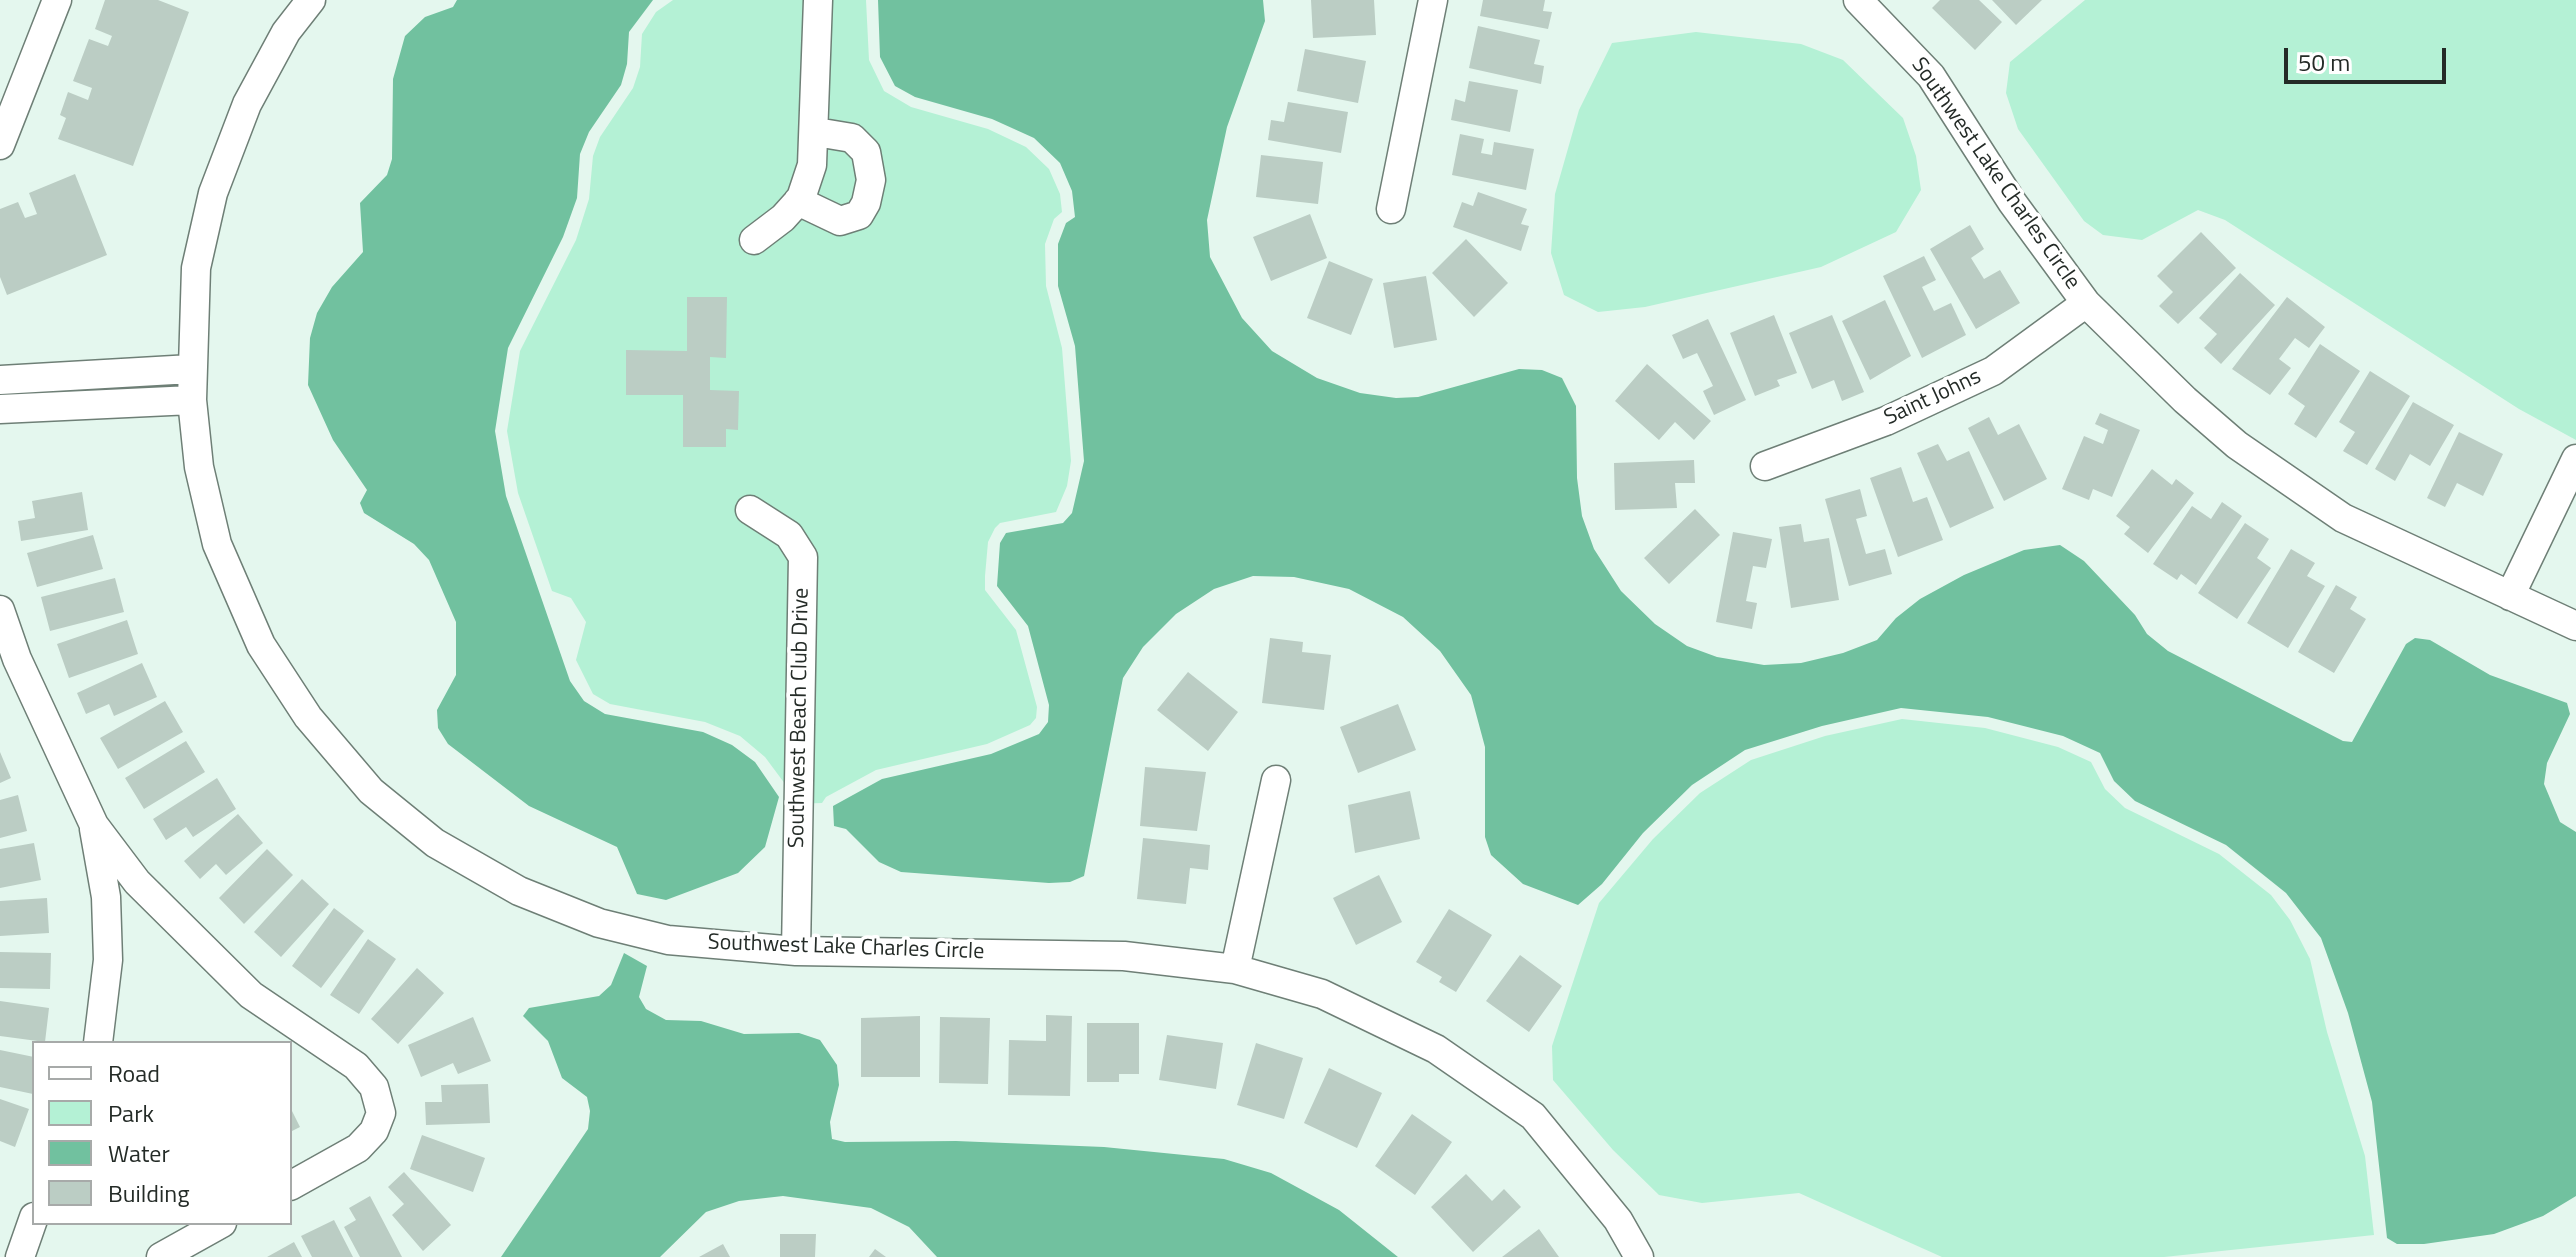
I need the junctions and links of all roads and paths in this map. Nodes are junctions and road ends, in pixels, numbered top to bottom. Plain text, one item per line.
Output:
1 (57, 0) edge
2 (311, 0) edge
3 (818, 0) edge
4 (1433, 0) edge
5 (1865, 2) edge
6 (816, 132) junction
7 (0, 145) edge
8 (798, 201) junction
9 (1391, 209) dead end
10 (754, 240) dead end
11 (2086, 303) junction
12 (191, 369) junction
13 (0, 380) edge
14 (192, 400) junction
15 (0, 409) edge
16 (2576, 459) edge
17 (1765, 466) dead end
18 (750, 510) dead end
19 (2510, 596) junction
20 (0, 610) edge
21 (2576, 626) edge
22 (1276, 780) dead end
23 (94, 825) junction
24 (796, 951) junction
25 (1235, 969) junction
26 (98, 1041) edge
27 (292, 1185) edge
28 (32, 1223) edge
29 (218, 1225) edge
30 (20, 1257) edge
31 (161, 1257) edge
32 (1639, 1257) edge

1 - 7 street
2 - 12 street, Southwest Lake Charles Circle
3 - 6 street
4 - 9 street
5 - 11 street, Southwest Lake Charles Circle
6 - 8 street
6 - 8 street
8 - 10 street
11 - 17 street, Saint Johns
11 - 19 street, Southwest Lake Charles Circle
12 - 13 street
12 - 14 street, Southwest Lake Charles Circle
14 - 15 street
14 - 24 street, Southwest Lake Charles Circle
16 - 19 street
18 - 24 street, Southwest Beach Club Drive
19 - 21 street, Southwest Lake Charles Circle
20 - 23 street
22 - 25 street
23 - 26 street
23 - 27 street
24 - 25 street, Southwest Lake Charles Circle
25 - 32 street, Southwest Lake Charles Circle
28 - 30 street
29 - 31 street

